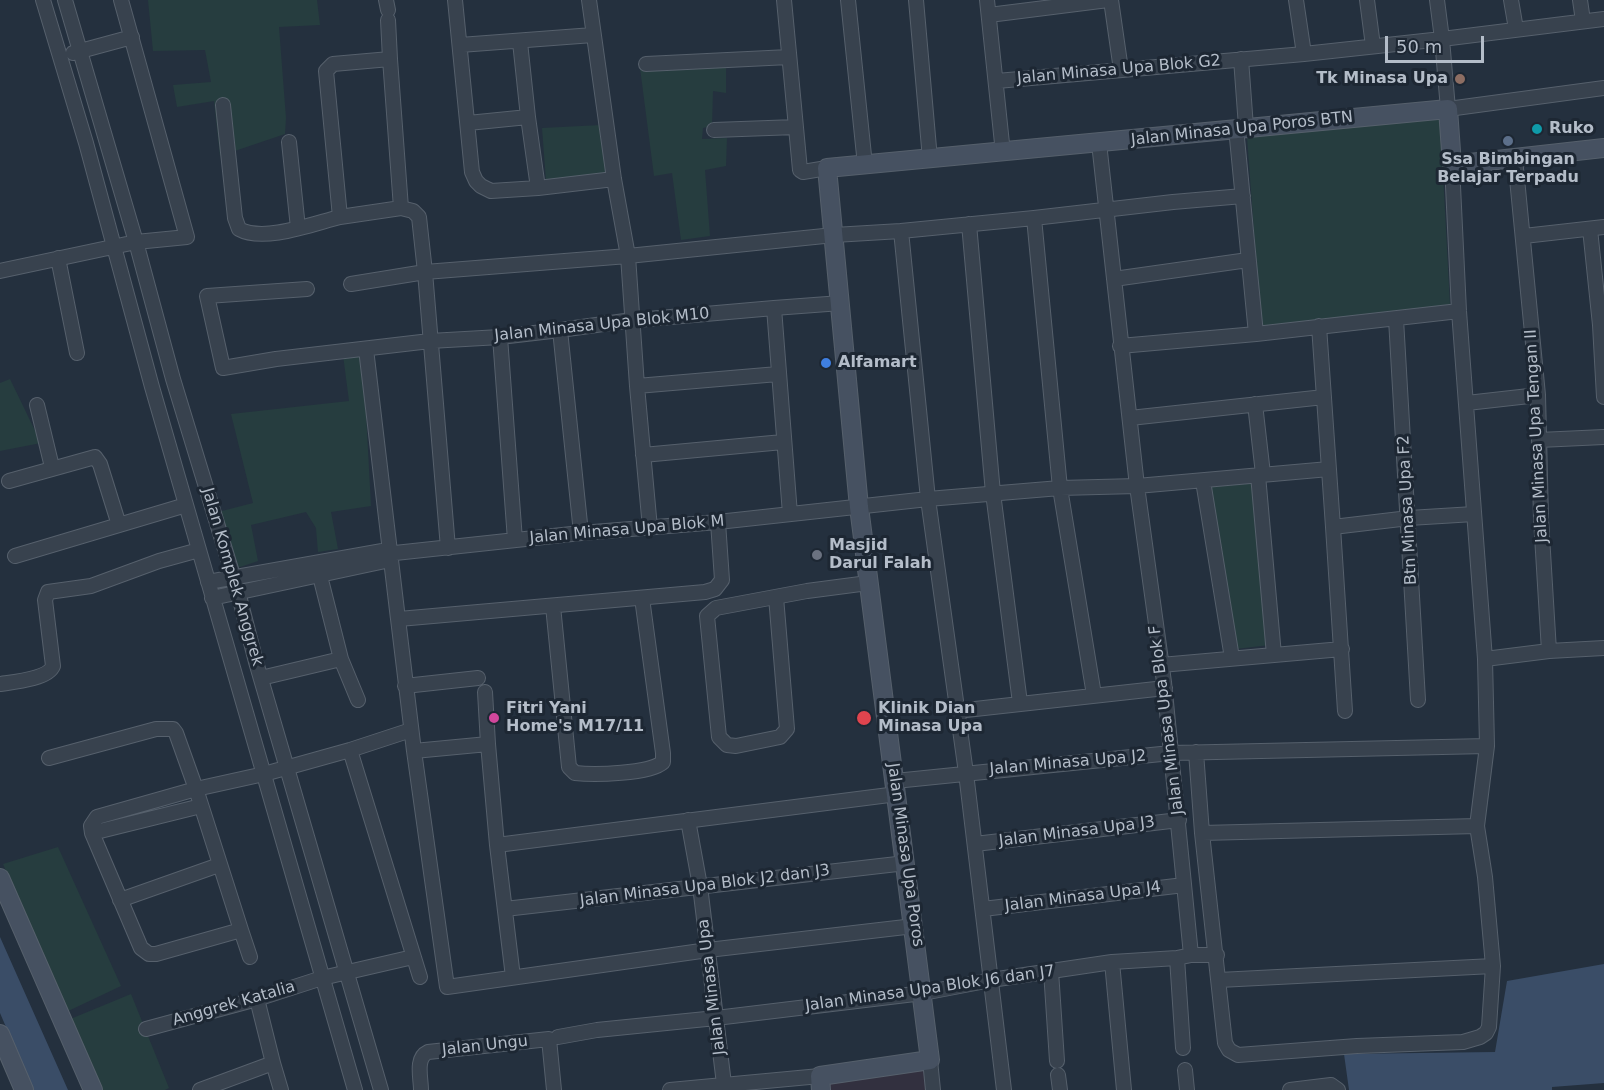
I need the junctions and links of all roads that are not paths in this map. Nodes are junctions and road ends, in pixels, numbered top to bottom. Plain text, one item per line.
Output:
1 (43, 0) edge
2 (65, 0) edge
3 (121, 0) edge
4 (455, 0) edge
5 (589, 0) edge
6 (784, 0) edge
7 (848, 0) edge
8 (916, 0) edge
9 (987, 0) edge
10 (1110, 0) edge
11 (1296, 0) edge
12 (1367, 0) edge
13 (1437, 0) edge
14 (1511, 0) edge
15 (1580, 0) edge
16 (388, 10) edge
17 (989, 15) junction
18 (1604, 19) edge
19 (1583, 21) junction
20 (1516, 29) junction
21 (593, 35) junction
22 (132, 37) junction
23 (1442, 39) junction
24 (520, 42) junction
25 (460, 45) junction
26 (1373, 46) junction
27 (80, 51) junction
28 (1304, 54) junction
29 (60, 57) junction
30 (789, 57) junction
31 (390, 59) junction
32 (1241, 59) junction
33 (646, 64) dead end
34 (1121, 70) junction
35 (997, 81) junction
36 (1604, 88) edge
37 (223, 105) dead end
38 (1448, 109) junction
39 (528, 117) junction
40 (468, 123) junction
41 (796, 127) junction
42 (1241, 128) junction
43 (714, 130) dead end
44 (289, 142) dead end
45 (1099, 143) junction
46 (1604, 148) edge
47 (1003, 153) junction
48 (1515, 158) junction
49 (930, 159) junction
50 (865, 165) junction
51 (1452, 165) junction
52 (827, 168) junction
53 (614, 179) junction
54 (538, 188) junction
55 (1243, 196) junction
56 (401, 208) junction
57 (1106, 211) junction
58 (340, 217) junction
59 (1034, 218) junction
60 (969, 224) junction
61 (298, 228) junction
62 (1597, 228) edge
63 (901, 231) junction
64 (834, 235) junction
65 (1524, 236) junction
66 (136, 242) junction
67 (113, 248) junction
68 (628, 256) junction
69 (58, 258) junction
70 (1248, 260) junction
71 (0, 271) edge
72 (425, 275) junction
73 (1114, 279) junction
74 (351, 284) dead end
75 (307, 289) dead end
76 (1600, 297) edge
77 (841, 303) junction
78 (774, 308) junction
79 (1459, 311) junction
80 (1396, 319) junction
81 (633, 320) junction
82 (1319, 326) junction
83 (560, 330) junction
84 (1256, 334) junction
85 (500, 337) junction
86 (430, 341) junction
87 (1120, 346) junction
88 (366, 349) junction
89 (77, 353) dead end
90 (1603, 370) edge
91 (778, 374) junction
92 (637, 386) junction
93 (1538, 395) junction
94 (1324, 397) junction
95 (1604, 397) edge
96 (1467, 403) junction
97 (1255, 404) junction
98 (37, 405) dead end
99 (1130, 418) junction
100 (1604, 437) edge
101 (1539, 440) junction
102 (783, 442) junction
103 (643, 455) junction
104 (52, 467) junction
105 (1329, 469) junction
106 (1260, 474) junction
107 (9, 481) dead end
108 (1203, 481) junction
109 (1137, 486) junction
110 (1060, 488) junction
111 (993, 493) junction
112 (928, 499) junction
113 (186, 505) junction
114 (859, 507) junction
115 (790, 514) junction
116 (1473, 514) junction
117 (1409, 518) junction
118 (718, 522) junction
119 (119, 525) junction
120 (1333, 527) junction
121 (650, 528) junction
122 (581, 533) junction
123 (515, 540) junction
124 (448, 548) junction
125 (199, 550) junction
126 (391, 554) junction
127 (15, 556) dead end
128 (319, 569) junction
129 (233, 578) junction
130 (208, 582) junction
131 (868, 583) junction
132 (238, 592) junction
133 (776, 597) junction
134 (213, 598) junction
135 (642, 598) junction
136 (553, 606) junction
137 (399, 619) junction
138 (1604, 648) edge
139 (1342, 649) junction
140 (1549, 651) junction
141 (1274, 655) junction
142 (1232, 658) junction
143 (341, 659) junction
144 (1485, 659) junction
145 (1161, 665) junction
146 (261, 678) junction
147 (478, 678) dead end
148 (0, 684) edge
149 (405, 686) junction
150 (1165, 688) junction
151 (485, 692) dead end
152 (1094, 695) junction
153 (358, 700) dead end
154 (1418, 700) dead end
155 (1020, 703) junction
156 (957, 711) junction
157 (1345, 711) dead end
158 (411, 730) junction
159 (488, 744) junction
160 (1487, 747) junction
161 (350, 750) junction
162 (414, 751) junction
163 (1171, 753) junction
164 (1196, 753) junction
165 (50, 758) dead end
166 (287, 768) junction
167 (966, 773) junction
168 (264, 774) junction
169 (896, 787) junction
170 (196, 789) junction
171 (201, 806) junction
172 (688, 820) junction
173 (1179, 820) junction
174 (1477, 826) junction
175 (1202, 832) junction
176 (92, 833) junction
177 (975, 844) junction
178 (497, 845) junction
179 (906, 863) junction
180 (219, 865) junction
181 (0, 878) edge
182 (1184, 885) junction
183 (700, 886) junction
184 (4, 897) edge
185 (120, 900) junction
186 (505, 909) junction
187 (983, 909) junction
188 (914, 926) junction
189 (241, 930) junction
190 (708, 950) junction
191 (1191, 955) junction
192 (1217, 955) junction
193 (250, 957) dead end
194 (413, 957) junction
195 (1177, 958) junction
196 (1112, 962) junction
197 (1493, 966) junction
198 (1051, 971) junction
199 (346, 973) junction
200 (513, 977) junction
201 (322, 978) junction
202 (420, 978) dead end
203 (991, 980) junction
204 (1219, 980) junction
205 (923, 993) junction
206 (257, 999) junction
207 (716, 1018) junction
208 (146, 1029) dead end
209 (597, 1030) joint
210 (0, 1034) edge
211 (554, 1038) junction
212 (1183, 1048) dead end
213 (930, 1060) junction
214 (1057, 1060) dead end
215 (273, 1063) junction
216 (1185, 1071) dead end
217 (1058, 1075) dead end
218 (820, 1083) edge
219 (724, 1084) junction
220 (24, 1090) edge
221 (93, 1090) edge
222 (200, 1090) edge
223 (281, 1090) edge
224 (355, 1090) edge
225 (381, 1090) edge
226 (421, 1090) edge
227 (554, 1090) edge
228 (670, 1090) edge
229 (933, 1090) edge
230 (1004, 1090) edge
231 (1060, 1090) edge
232 (1124, 1090) edge
233 (1187, 1090) edge
234 (1290, 1090) edge
235 (1338, 1090) edge

1 - 29 street, Jalan Komplek Anggrek
2 - 27 street, Jalan Komplek Anggrek
3 - 22 street
4 - 25 street
5 - 21 street
6 - 30 street
7 - 50 street
8 - 49 street
9 - 17 street, Jalan Minasa Upa Blok G2
10 - 17 street
10 - 34 street
11 - 28 street
12 - 26 street
13 - 23 street
14 - 20 street
15 - 19 street
16 - 31 street
17 - 35 street, Jalan Minasa Upa Blok G2
18 - 19 street, Jalan Minasa Upa Blok G2
19 - 20 street, Jalan Minasa Upa Blok G2
20 - 23 street, Jalan Minasa Upa Blok G2
21 - 24 street
21 - 53 street
22 - 27 street
22 - 66 street
23 - 26 street, Jalan Minasa Upa Blok G2
23 - 38 street
24 - 25 street
24 - 39 street
25 - 40 street
26 - 28 street, Jalan Minasa Upa Blok G2
27 - 29 street
27 - 66 street, Jalan Komplek Anggrek
28 - 32 street, Jalan Minasa Upa Blok G2
29 - 67 street, Jalan Komplek Anggrek
30 - 33 street
30 - 41 street
31 - 56 street
31 - 58 street
32 - 34 street, Jalan Minasa Upa Blok G2
32 - 42 street
34 - 35 street, Jalan Minasa Upa Blok G2
35 - 47 street, Jalan Minasa Upa Blok G2
36 - 38 street
37 - 61 street
38 - 42 street, Jalan Minasa Upa Poros BTN
38 - 51 street
39 - 40 street
39 - 54 street
40 - 54 street
41 - 43 street
41 - 52 street, Jalan Minasa Upa Poros BTN
42 - 45 street, Jalan Minasa Upa Poros BTN
42 - 55 street
44 - 61 street
45 - 47 street, Jalan Minasa Upa Poros BTN
45 - 57 street, Jalan Minasa Upa Blok F
46 - 48 street
47 - 49 street, Jalan Minasa Upa Poros BTN
48 - 51 street
48 - 65 street, Jalan Minasa Upa Tengan II
49 - 50 street, Jalan Minasa Upa Poros BTN
50 - 52 street, Jalan Minasa Upa Poros BTN
51 - 79 street
52 - 64 street
53 - 54 street
53 - 68 street
55 - 57 street
55 - 70 street
56 - 58 street
56 - 72 street
57 - 59 street
57 - 73 street, Jalan Minasa Upa Blok F
58 - 61 street
59 - 60 street
59 - 110 street
60 - 63 street
60 - 111 street
62 - 65 street
62 - 76 street
63 - 64 street
63 - 112 street
64 - 68 street
64 - 77 street
65 - 93 street, Jalan Minasa Upa Tengan II
66 - 67 street
66 - 129 street, Jalan Komplek Anggrek
67 - 69 street
67 - 113 street, Jalan Komplek Anggrek
68 - 72 street
68 - 81 street
69 - 71 street
69 - 89 street
70 - 73 street
70 - 84 street
72 - 74 street
72 - 86 street
73 - 87 street, Jalan Minasa Upa Blok F
75 - 88 street, Jalan Minasa Upa Blok M10
76 - 90 street
77 - 78 street, Jalan Minasa Upa Blok M10
77 - 114 street
78 - 81 street, Jalan Minasa Upa Blok M10
78 - 91 street
79 - 80 street
79 - 96 street
80 - 82 street
80 - 117 street, Btn Minasa Upa F2
81 - 83 street, Jalan Minasa Upa Blok M10
81 - 92 street
82 - 84 street
82 - 94 street
83 - 85 street, Jalan Minasa Upa Blok M10
83 - 122 street
84 - 87 street
85 - 86 street, Jalan Minasa Upa Blok M10
85 - 123 street
86 - 88 street, Jalan Minasa Upa Blok M10
86 - 124 street
87 - 99 street, Jalan Minasa Upa Blok F
88 - 126 street
90 - 95 street
91 - 92 street
91 - 102 street
92 - 103 street
93 - 96 street
93 - 101 street, Jalan Minasa Upa Tengan II
94 - 97 street
94 - 105 street
96 - 116 street
97 - 99 street
97 - 106 street
98 - 104 street
99 - 109 street, Jalan Minasa Upa Blok F
100 - 101 street
101 - 140 street, Jalan Minasa Upa Tengan II
102 - 103 street
102 - 115 street
103 - 121 street
104 - 107 street
104 - 119 street
105 - 106 street
105 - 120 street
106 - 108 street
106 - 141 street
108 - 109 street
108 - 142 street
109 - 110 street
109 - 145 street, Jalan Minasa Upa Blok F
110 - 111 street
110 - 152 street
111 - 112 street
111 - 155 street
112 - 114 street
112 - 156 street
113 - 119 street
113 - 125 street, Jalan Komplek Anggrek
114 - 115 street, Jalan Minasa Upa Blok M
114 - 131 street, Jalan Minasa Upa Poros
115 - 118 street, Jalan Minasa Upa Blok M
116 - 117 street
116 - 144 street
117 - 120 street
117 - 154 street, Btn Minasa Upa F2
118 - 121 street, Jalan Minasa Upa Blok M
118 - 135 street
119 - 127 street
120 - 139 street
121 - 122 street, Jalan Minasa Upa Blok M
122 - 123 street, Jalan Minasa Upa Blok M
123 - 124 street, Jalan Minasa Upa Blok M
124 - 126 street, Jalan Minasa Upa Blok M
125 - 130 street, Jalan Komplek Anggrek
125 - 148 street
126 - 128 street, Jalan Minasa Upa Blok M
126 - 137 street
128 - 129 street
128 - 132 street
128 - 143 street
129 - 130 street
129 - 132 street, Jalan Komplek Anggrek
130 - 134 street, Jalan Komplek Anggrek
131 - 133 street
131 - 169 street, Jalan Minasa Upa Poros
132 - 134 street
132 - 146 street, Jalan Komplek Anggrek
133 - 133 street
134 - 168 street, Jalan Komplek Anggrek
135 - 136 street
135 - 136 street
136 - 137 street
137 - 149 street
138 - 140 street
139 - 141 street
139 - 157 street
140 - 144 street
141 - 142 street
142 - 145 street
143 - 146 street
143 - 153 street
144 - 160 street
145 - 150 street, Jalan Minasa Upa Blok F
146 - 166 street, Jalan Komplek Anggrek
147 - 149 street
149 - 158 street
150 - 152 street
150 - 163 street, Jalan Minasa Upa Blok F
151 - 159 street
152 - 155 street
155 - 156 street
156 - 167 street
158 - 161 street
158 - 162 street
159 - 162 street
159 - 178 street
160 - 164 street, Jalan Minasa Upa J2
160 - 174 street
161 - 166 street
161 - 194 street
162 - 200 street
163 - 164 street, Jalan Minasa Upa J2
163 - 167 street, Jalan Minasa Upa J2
163 - 173 street, Jalan Minasa Upa Blok F
164 - 175 street
165 - 170 street
166 - 168 street
166 - 199 street, Jalan Komplek Anggrek
167 - 169 street, Jalan Minasa Upa J2
167 - 177 street
168 - 170 street
168 - 201 street, Jalan Komplek Anggrek
169 - 172 street, Jalan Minasa Upa J2
169 - 179 street, Jalan Minasa Upa Poros
170 - 171 street
170 - 176 street
171 - 176 street
171 - 180 street
172 - 178 street, Jalan Minasa Upa J2
172 - 183 street, Jalan Minasa Upa
173 - 177 street, Jalan Minasa Upa J3
173 - 182 street, Jalan Minasa Upa Blok F
174 - 175 street
174 - 197 street
175 - 192 street
176 - 185 street
177 - 187 street
178 - 186 street
179 - 183 street, Jalan Minasa Upa Blok J2 dan J3
179 - 188 street, Jalan Minasa Upa Poros
180 - 185 street
180 - 189 street
181 - 184 street
182 - 187 street, Jalan Minasa Upa J4
182 - 191 street, Jalan Minasa Upa Blok F
183 - 186 street, Jalan Minasa Upa Blok J2 dan J3
183 - 190 street, Jalan Minasa Upa
184 - 221 street
185 - 189 street
186 - 200 street
187 - 203 street
188 - 190 street
188 - 205 street, Jalan Minasa Upa Poros
189 - 193 street
190 - 200 street
190 - 207 street, Jalan Minasa Upa
191 - 192 street, Jalan Minasa Upa Blok J6 dan J7
191 - 195 street, Jalan Minasa Upa Blok J6 dan J7
192 - 204 street
194 - 199 street, Anggrek Katalia
194 - 202 street
195 - 196 street, Jalan Minasa Upa Blok J6 dan J7
195 - 212 street
196 - 198 street, Jalan Minasa Upa Blok J6 dan J7
196 - 232 street
197 - 204 street
197 - 204 street
198 - 203 street, Jalan Minasa Upa Blok J6 dan J7
198 - 214 street
199 - 201 street, Anggrek Katalia
199 - 225 street, Jalan Komplek Anggrek
201 - 206 street, Anggrek Katalia
201 - 224 street, Jalan Komplek Anggrek
203 - 205 street, Jalan Minasa Upa Blok J6 dan J7
203 - 230 street
205 - 207 street, Jalan Minasa Upa Blok J6 dan J7
205 - 213 street, Jalan Minasa Upa Poros
206 - 208 street, Anggrek Katalia
206 - 215 street
207 - 209 street, Jalan Minasa Upa Blok J6 dan J7
207 - 219 street, Jalan Minasa Upa
209 - 211 street, Jalan Ungu
210 - 220 street
211 - 226 street, Jalan Ungu
211 - 227 street
213 - 218 street
213 - 229 street
215 - 222 street
215 - 223 street
216 - 233 street
217 - 231 street
218 - 219 street
219 - 228 street
234 - 235 street

